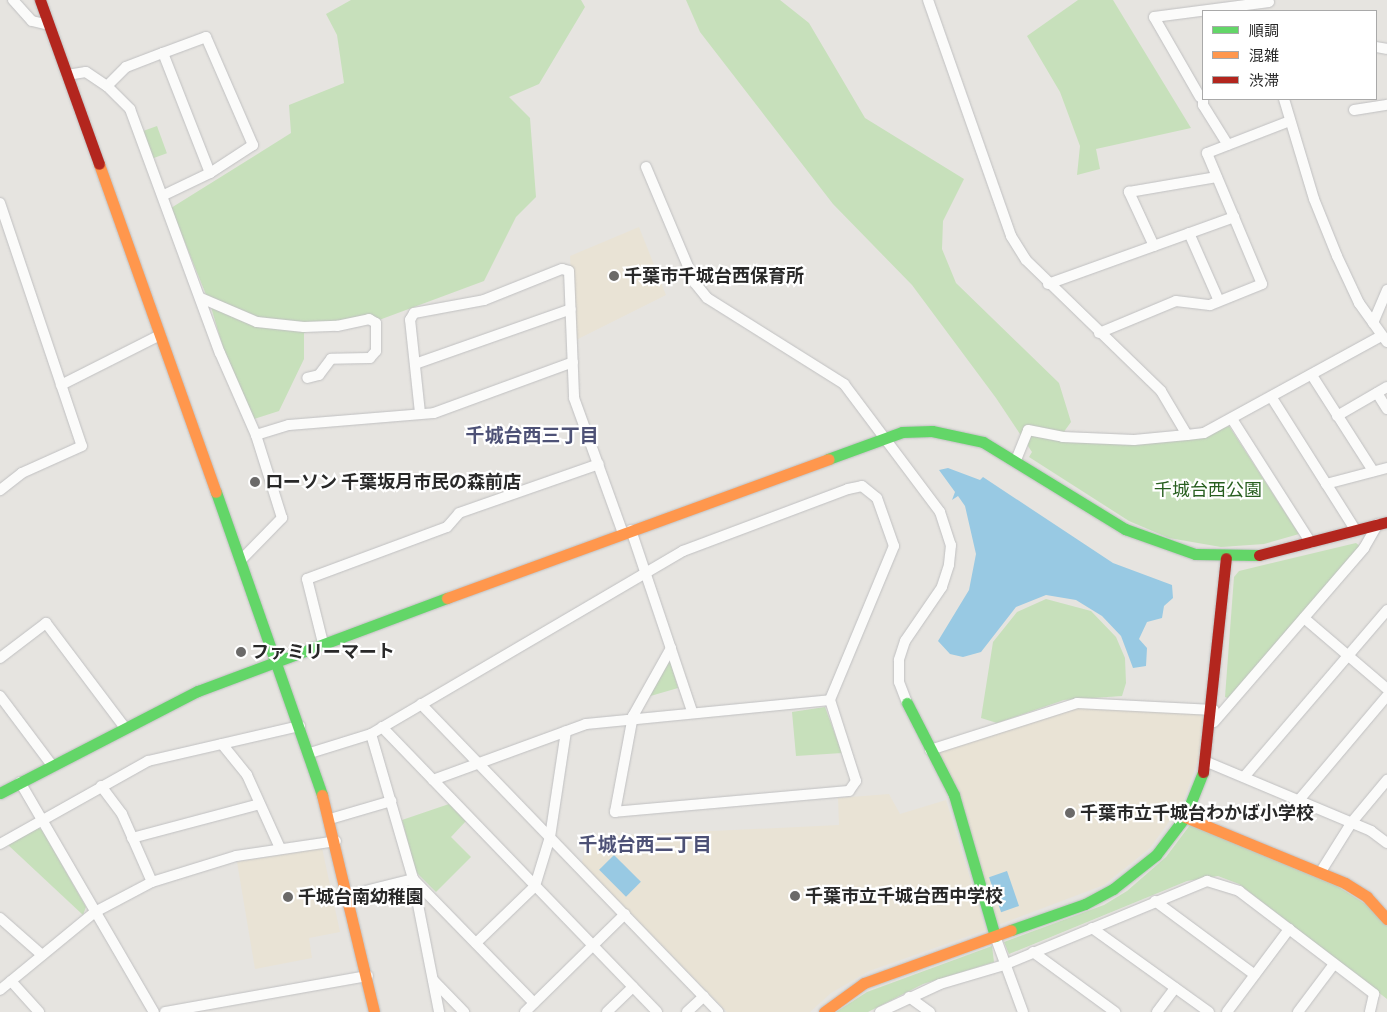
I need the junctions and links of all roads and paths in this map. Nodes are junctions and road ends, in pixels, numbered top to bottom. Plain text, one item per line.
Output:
1 (13, 0) edge
2 (40, 0) edge
3 (928, 0) edge
4 (1269, 4) edge
5 (1216, 10) edge
6 (1202, 12) edge
7 (49, 25) junction
8 (163, 53) junction
9 (67, 75) junction
10 (107, 86) junction
11 (1202, 96) edge
12 (1204, 100) edge
13 (1284, 100) edge
14 (1387, 105) edge
15 (1354, 110) dead end
16 (1290, 121) junction
17 (1228, 145) junction
18 (646, 167) dead end
19 (210, 173) junction
20 (1218, 177) junction
21 (164, 195) junction
22 (0, 203) edge
23 (1234, 217) junction
24 (1189, 233) junction
25 (1154, 246) junction
26 (1048, 284) junction
27 (1387, 290) edge
28 (201, 298) junction
29 (1218, 302) junction
30 (570, 309) junction
31 (1373, 323) junction
32 (1099, 333) junction
33 (160, 335) junction
34 (1384, 339) edge
35 (573, 362) junction
36 (415, 364) junction
37 (1313, 377) junction
38 (307, 378) dead end
39 (62, 385) junction
40 (1387, 387) edge
41 (1377, 393) junction
42 (1272, 398) junction
43 (1387, 409) edge
44 (420, 413) junction
45 (1338, 416) junction
46 (1232, 419) junction
47 (256, 435) junction
48 (1187, 435) junction
49 (881, 437) junction
50 (1016, 460) junction
51 (599, 464) junction
52 (1387, 468) edge
53 (1373, 472) junction
54 (1326, 484) junction
55 (0, 490) edge
56 (1383, 523) edge
57 (627, 531) junction
58 (1356, 531) junction
59 (1311, 543) junction
60 (1226, 558) junction
61 (240, 560) junction
62 (645, 570) junction
63 (1387, 610) edge
64 (1304, 618) junction
65 (323, 643) junction
66 (671, 648) junction
67 (1348, 656) junction
68 (0, 658) edge
69 (276, 660) junction
70 (1387, 689) edge
71 (0, 696) edge
72 (1387, 696) edge
73 (830, 700) junction
74 (907, 703) joint
75 (421, 704) junction
76 (1214, 710) junction
77 (692, 711) junction
78 (633, 716) junction
79 (1214, 722) junction
80 (300, 726) junction
81 (382, 727) junction
82 (125, 728) junction
83 (566, 731) junction
84 (371, 734) junction
85 (222, 744) junction
86 (930, 750) junction
87 (310, 753) junction
88 (476, 762) junction
89 (1207, 762) junction
90 (51, 764) junction
91 (1244, 777) junction
92 (433, 780) junction
93 (1387, 780) edge
94 (20, 782) junction
95 (101, 786) junction
96 (0, 793) edge
97 (1299, 800) junction
98 (391, 801) junction
99 (260, 804) junction
100 (1185, 817) junction
101 (41, 818) junction
102 (330, 819) junction
103 (1352, 822) junction
104 (132, 838) junction
105 (550, 838) junction
106 (336, 841) junction
107 (1387, 843) edge
108 (0, 844) edge
109 (280, 848) junction
110 (1320, 873) junction
111 (413, 879) junction
112 (152, 882) junction
113 (535, 886) junction
114 (349, 895) junction
115 (1155, 901) junction
116 (95, 912) junction
117 (626, 914) junction
118 (0, 918) edge
119 (1387, 919) edge
120 (1092, 928) junction
121 (1289, 929) junction
122 (994, 936) junction
123 (476, 943) junction
124 (593, 946) junction
125 (1033, 952) junction
126 (42, 955) junction
127 (1334, 964) junction
128 (1004, 965) junction
129 (1255, 975) junction
130 (368, 976) junction
131 (433, 980) junction
132 (11, 981) junction
133 (633, 987) junction
134 (1175, 988) junction
135 (0, 990) edge
136 (704, 996) junction
137 (909, 997) junction
138 (534, 1003) junction
139 (1020, 1011) edge
140 (40, 1012) edge
141 (154, 1012) edge
142 (165, 1012) edge
143 (374, 1012) edge
144 (438, 1012) edge
145 (464, 1012) edge
146 (525, 1012) edge
147 (607, 1012) edge
148 (657, 1012) edge
149 (687, 1012) edge
150 (718, 1012) edge
151 (824, 1012) edge
152 (880, 1012) edge
153 (930, 1012) edge
154 (1115, 1012) edge
155 (1157, 1012) edge
156 (1209, 1012) edge
157 (1227, 1012) edge
158 (1298, 1012) edge
159 (1370, 1012) edge

1 - 7 street
2 - 7 street
3 - 26 street
4 - 5 street
6 - 11 street
7 - 9 street
8 - 10 street
8 - 19 street
8 - 19 street
9 - 10 street
9 - 33 street
10 - 21 street
12 - 17 street
13 - 16 street
14 - 15 street
16 - 17 street
16 - 31 street
17 - 20 street
18 - 49 street
19 - 21 street
20 - 23 street
20 - 25 street
21 - 28 street
22 - 39 street
23 - 24 street
23 - 29 street
24 - 25 street
24 - 29 street
25 - 26 street
26 - 32 street
27 - 31 street
28 - 38 street
28 - 47 street
29 - 32 street
30 - 35 street
30 - 36 street
30 - 36 street
31 - 34 street
32 - 48 street
33 - 39 street
33 - 61 street
34 - 37 street
35 - 44 street
35 - 51 street
36 - 44 street
37 - 42 street
37 - 45 street
39 - 55 street
40 - 41 street
41 - 43 street
41 - 45 street
42 - 46 street
42 - 54 street
44 - 47 street
45 - 53 street
46 - 48 street
46 - 59 street
47 - 61 street
48 - 50 street
49 - 50 street
49 - 57 street
49 - 74 street
50 - 60 street
51 - 57 street
51 - 65 street
52 - 53 street
53 - 54 street
54 - 58 street
56 - 58 street
56 - 64 street
57 - 62 street
57 - 65 street
58 - 59 street
59 - 60 street
60 - 76 street
61 - 69 street
62 - 66 street
62 - 73 street
62 - 75 street
63 - 67 street
64 - 67 street
64 - 79 street
65 - 69 street
66 - 77 street
66 - 78 street
67 - 70 street
67 - 91 street
68 - 82 street
69 - 80 street
69 - 82 street
71 - 90 street
72 - 97 street
73 - 77 street
73 - 78 street
74 - 86 street
75 - 81 street
75 - 88 street
76 - 79 street
76 - 86 street
77 - 78 street
78 - 83 street
79 - 89 street
80 - 85 street
80 - 87 street
81 - 84 street
81 - 92 street
82 - 90 street
83 - 88 street
83 - 105 street
84 - 87 street
84 - 98 street
85 - 95 street
85 - 99 street
86 - 122 street
87 - 102 street
88 - 92 street
88 - 105 street
89 - 91 street
89 - 100 street
90 - 94 street
91 - 97 street
92 - 113 street
93 - 103 street
94 - 96 street
94 - 101 street
95 - 101 street
95 - 104 street
97 - 103 street
98 - 102 street
98 - 111 street
99 - 104 street
99 - 109 street
100 - 110 street
100 - 122 street
101 - 108 street
101 - 116 street
102 - 106 street
103 - 107 street
103 - 110 street
104 - 112 street
105 - 113 street
105 - 117 street
106 - 109 street
106 - 114 street
109 - 112 street
110 - 119 street
111 - 114 street
111 - 123 street
111 - 131 street
112 - 116 street
113 - 123 street
113 - 124 street
114 - 130 street
115 - 120 street
115 - 121 street
115 - 129 street
116 - 126 street
116 - 141 street
117 - 124 street
117 - 136 street
118 - 126 street
120 - 125 street
120 - 134 street
121 - 127 street
121 - 129 street
122 - 128 street
122 - 151 street
123 - 138 street
124 - 133 street
124 - 138 street
125 - 128 street
125 - 154 street
126 - 132 street
127 - 158 street
127 - 159 street
128 - 137 street
128 - 139 street
129 - 157 street
130 - 142 street
130 - 143 street
131 - 144 street
131 - 145 street
132 - 135 street
132 - 140 street
133 - 147 street
133 - 148 street
134 - 155 street
134 - 156 street
136 - 149 street
136 - 150 street
137 - 152 street
137 - 153 street
138 - 146 street

